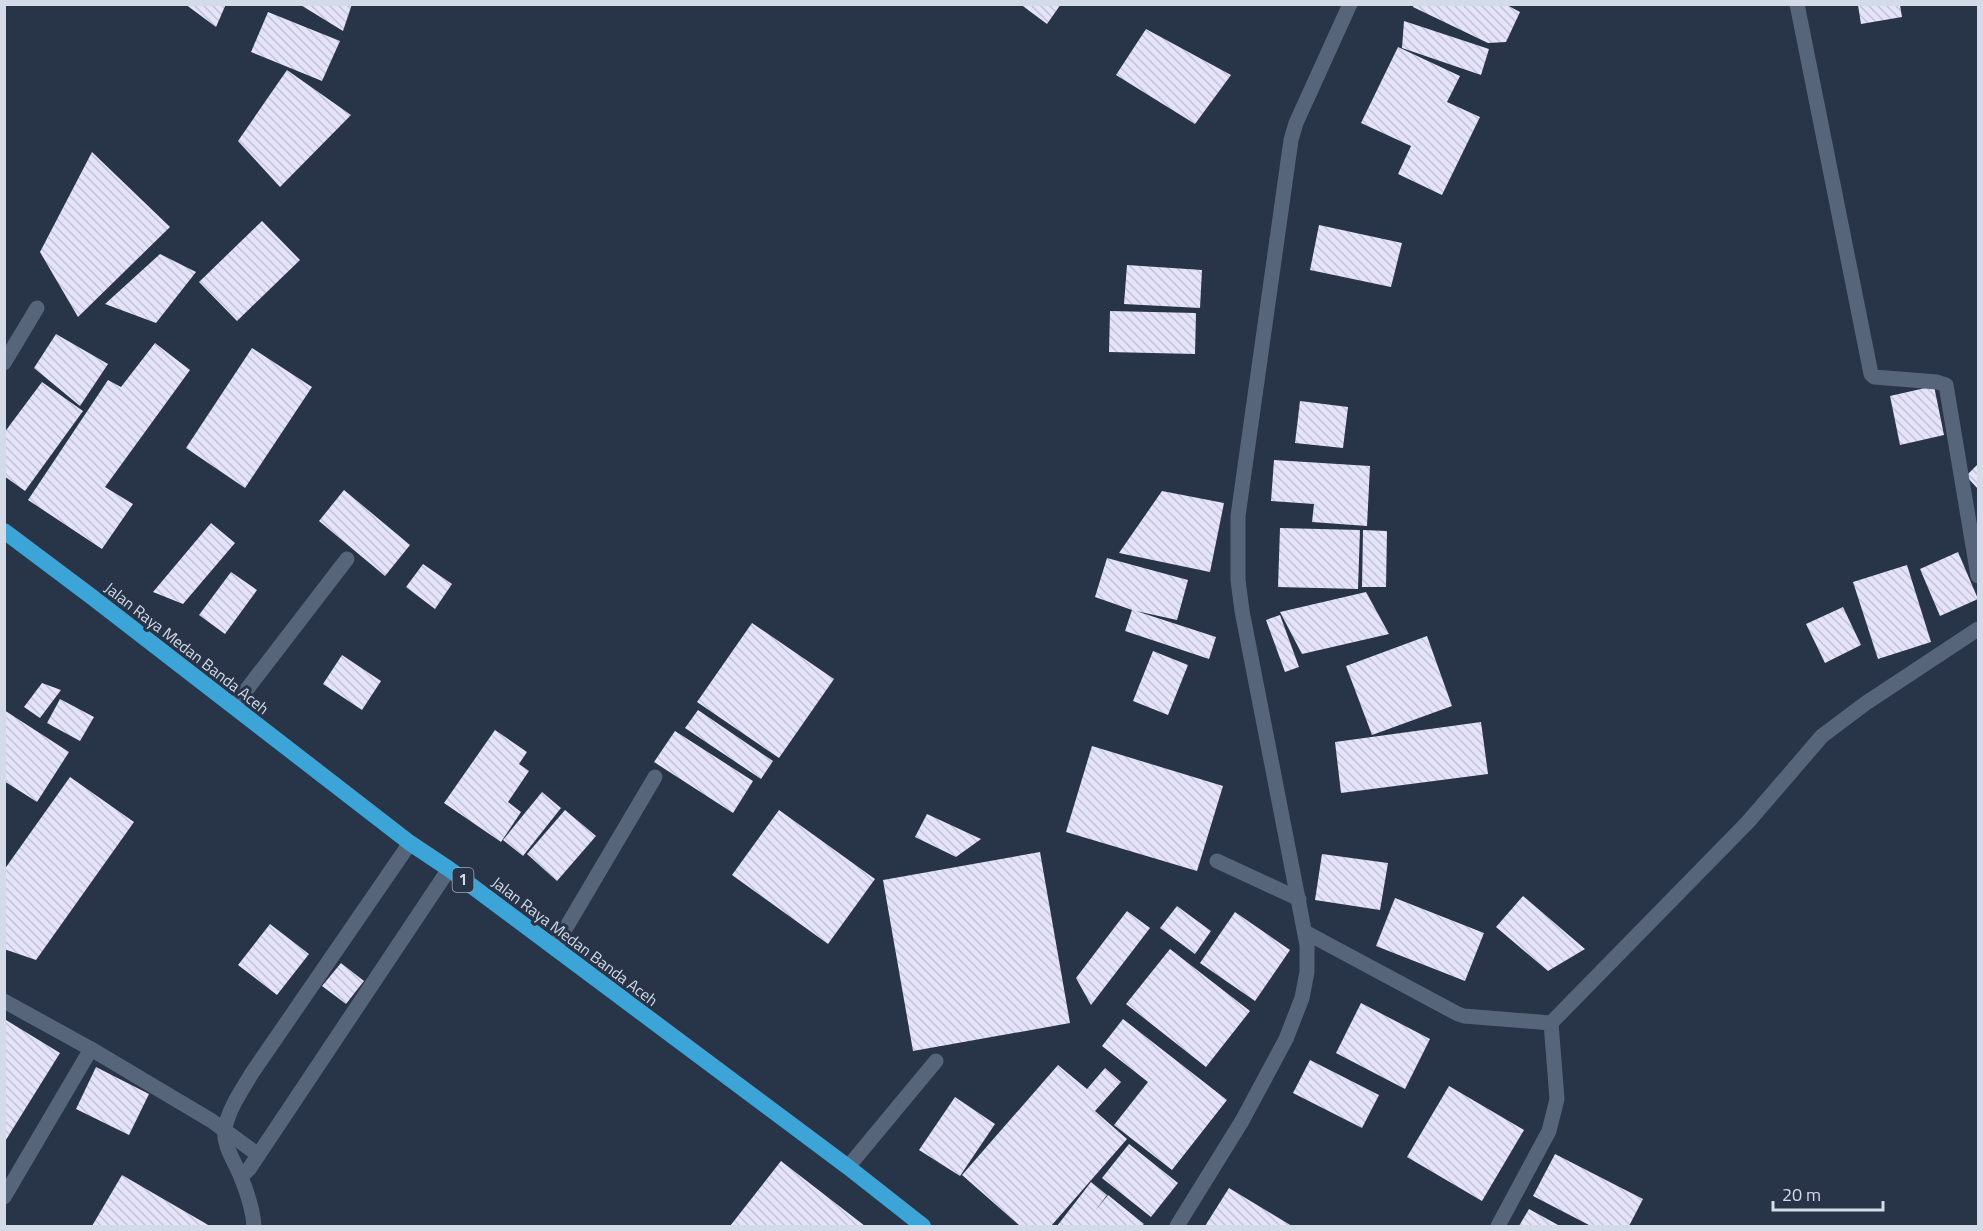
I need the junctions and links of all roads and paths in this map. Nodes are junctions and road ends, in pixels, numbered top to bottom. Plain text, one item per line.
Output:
1 (1350, 4) edge
2 (1797, 4) edge
3 (37, 308) dead end
4 (4, 363) edge
5 (4, 531) edge
6 (347, 558) dead end
7 (1978, 576) edge
8 (1978, 629) edge
9 (234, 706) junction
10 (655, 777) dead end
11 (411, 843) junction
12 (1217, 861) dead end
13 (449, 869) junction
14 (1299, 899) junction
15 (1305, 932) junction
16 (554, 948) junction
17 (4, 1001) edge
18 (1551, 1023) junction
19 (91, 1048) junction
20 (936, 1061) dead end
21 (224, 1130) junction
22 (257, 1154) junction
23 (848, 1167) junction
24 (241, 1177) junction
25 (4, 1197) edge
26 (254, 1227) edge
27 (922, 1227) edge
28 (1177, 1227) edge
29 (1498, 1227) edge

1 - 14 street
2 - 7 street
3 - 4 street
5 - 9 highway, Jalan Raya Medan Banda Aceh / 1
6 - 9 street
8 - 18 street
9 - 11 highway, Jalan Raya Medan Banda Aceh / 1
10 - 16 street
11 - 13 highway, Jalan Raya Medan Banda Aceh / 1
11 - 21 street
12 - 14 street
13 - 16 highway, Jalan Raya Medan Banda Aceh / 1
13 - 22 street
14 - 15 street
15 - 18 street
15 - 28 street
16 - 23 highway, Jalan Raya Medan Banda Aceh / 1
17 - 19 street
18 - 29 street
19 - 21 street
19 - 25 street
20 - 23 street
21 - 22 street
21 - 24 street
22 - 24 street
23 - 27 highway, Jalan Raya Medan Banda Aceh / 1
24 - 26 street

